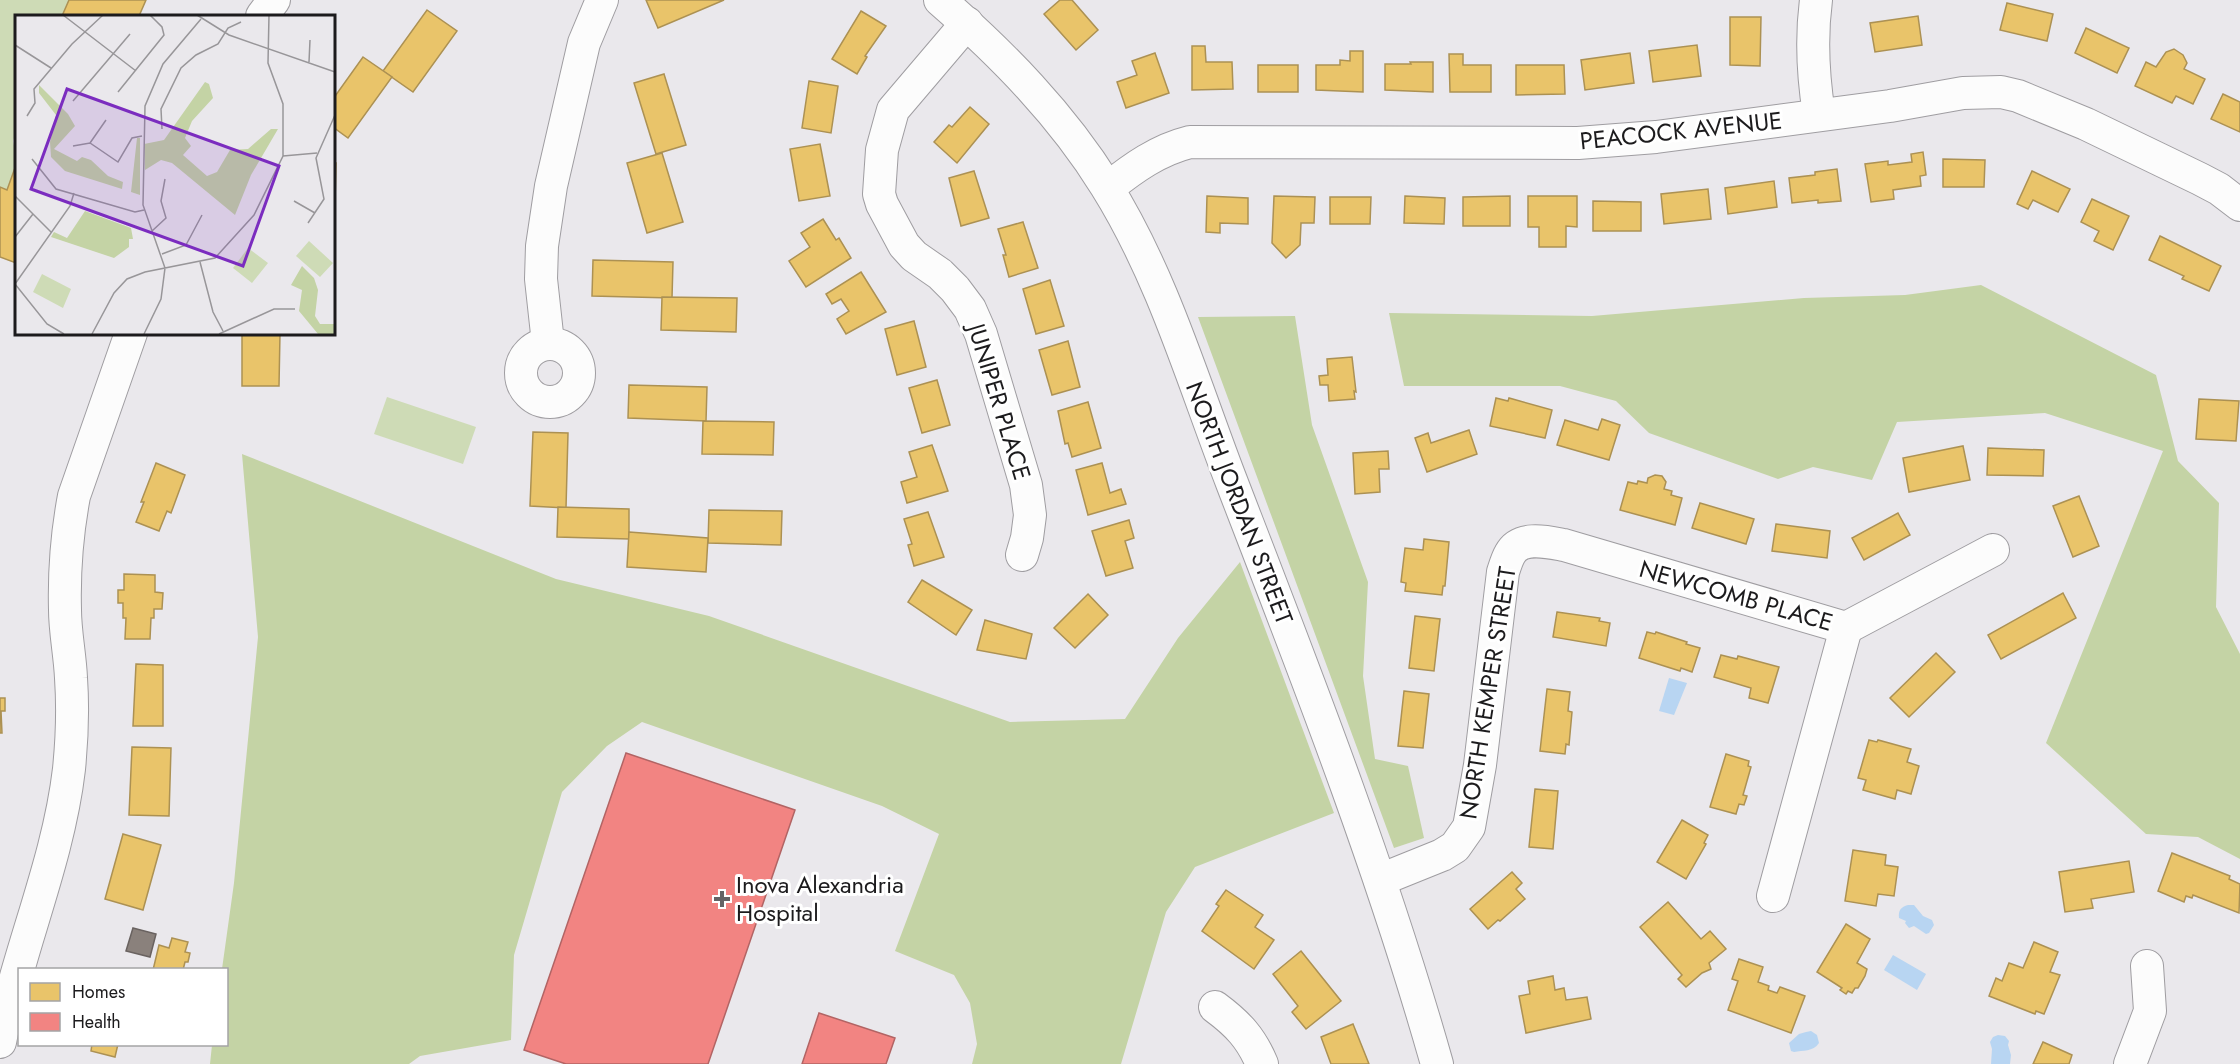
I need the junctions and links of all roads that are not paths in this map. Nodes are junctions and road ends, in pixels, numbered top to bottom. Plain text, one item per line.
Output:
1 (274, 0) edge
2 (602, 0) edge
3 (940, 0) edge
4 (1816, 0) edge
5 (263, 15) edge
6 (966, 23) junction
7 (1819, 114) junction
8 (1108, 188) junction
9 (2240, 205) edge
10 (131, 334) edge
11 (548, 343) dead end
12 (1535, 542) joint
13 (1993, 550) dead end
14 (1022, 555) dead end
15 (1846, 628) junction
16 (1380, 880) junction
17 (1773, 896) dead end
18 (2147, 966) dead end
19 (19, 968) edge
20 (18, 972) edge
21 (1215, 1007) dead end
22 (0, 1042) edge
23 (1262, 1064) edge
24 (1437, 1064) edge
25 (2130, 1064) edge

1 - 5 street
2 - 11 street
3 - 6 street, NORTH JORDAN STREET
4 - 7 street
6 - 8 street, NORTH JORDAN STREET
6 - 14 street, JUNIPER PLACE
7 - 8 street, PEACOCK AVENUE
7 - 9 street, PEACOCK AVENUE
8 - 16 street, NORTH JORDAN STREET
10 - 19 street
12 - 15 street, NEWCOMB PLACE
12 - 16 street, NORTH KEMPER STREET
13 - 15 street, NEWCOMB PLACE
15 - 17 street
16 - 24 street, NORTH JORDAN STREET
18 - 25 street
20 - 22 street
21 - 23 street

